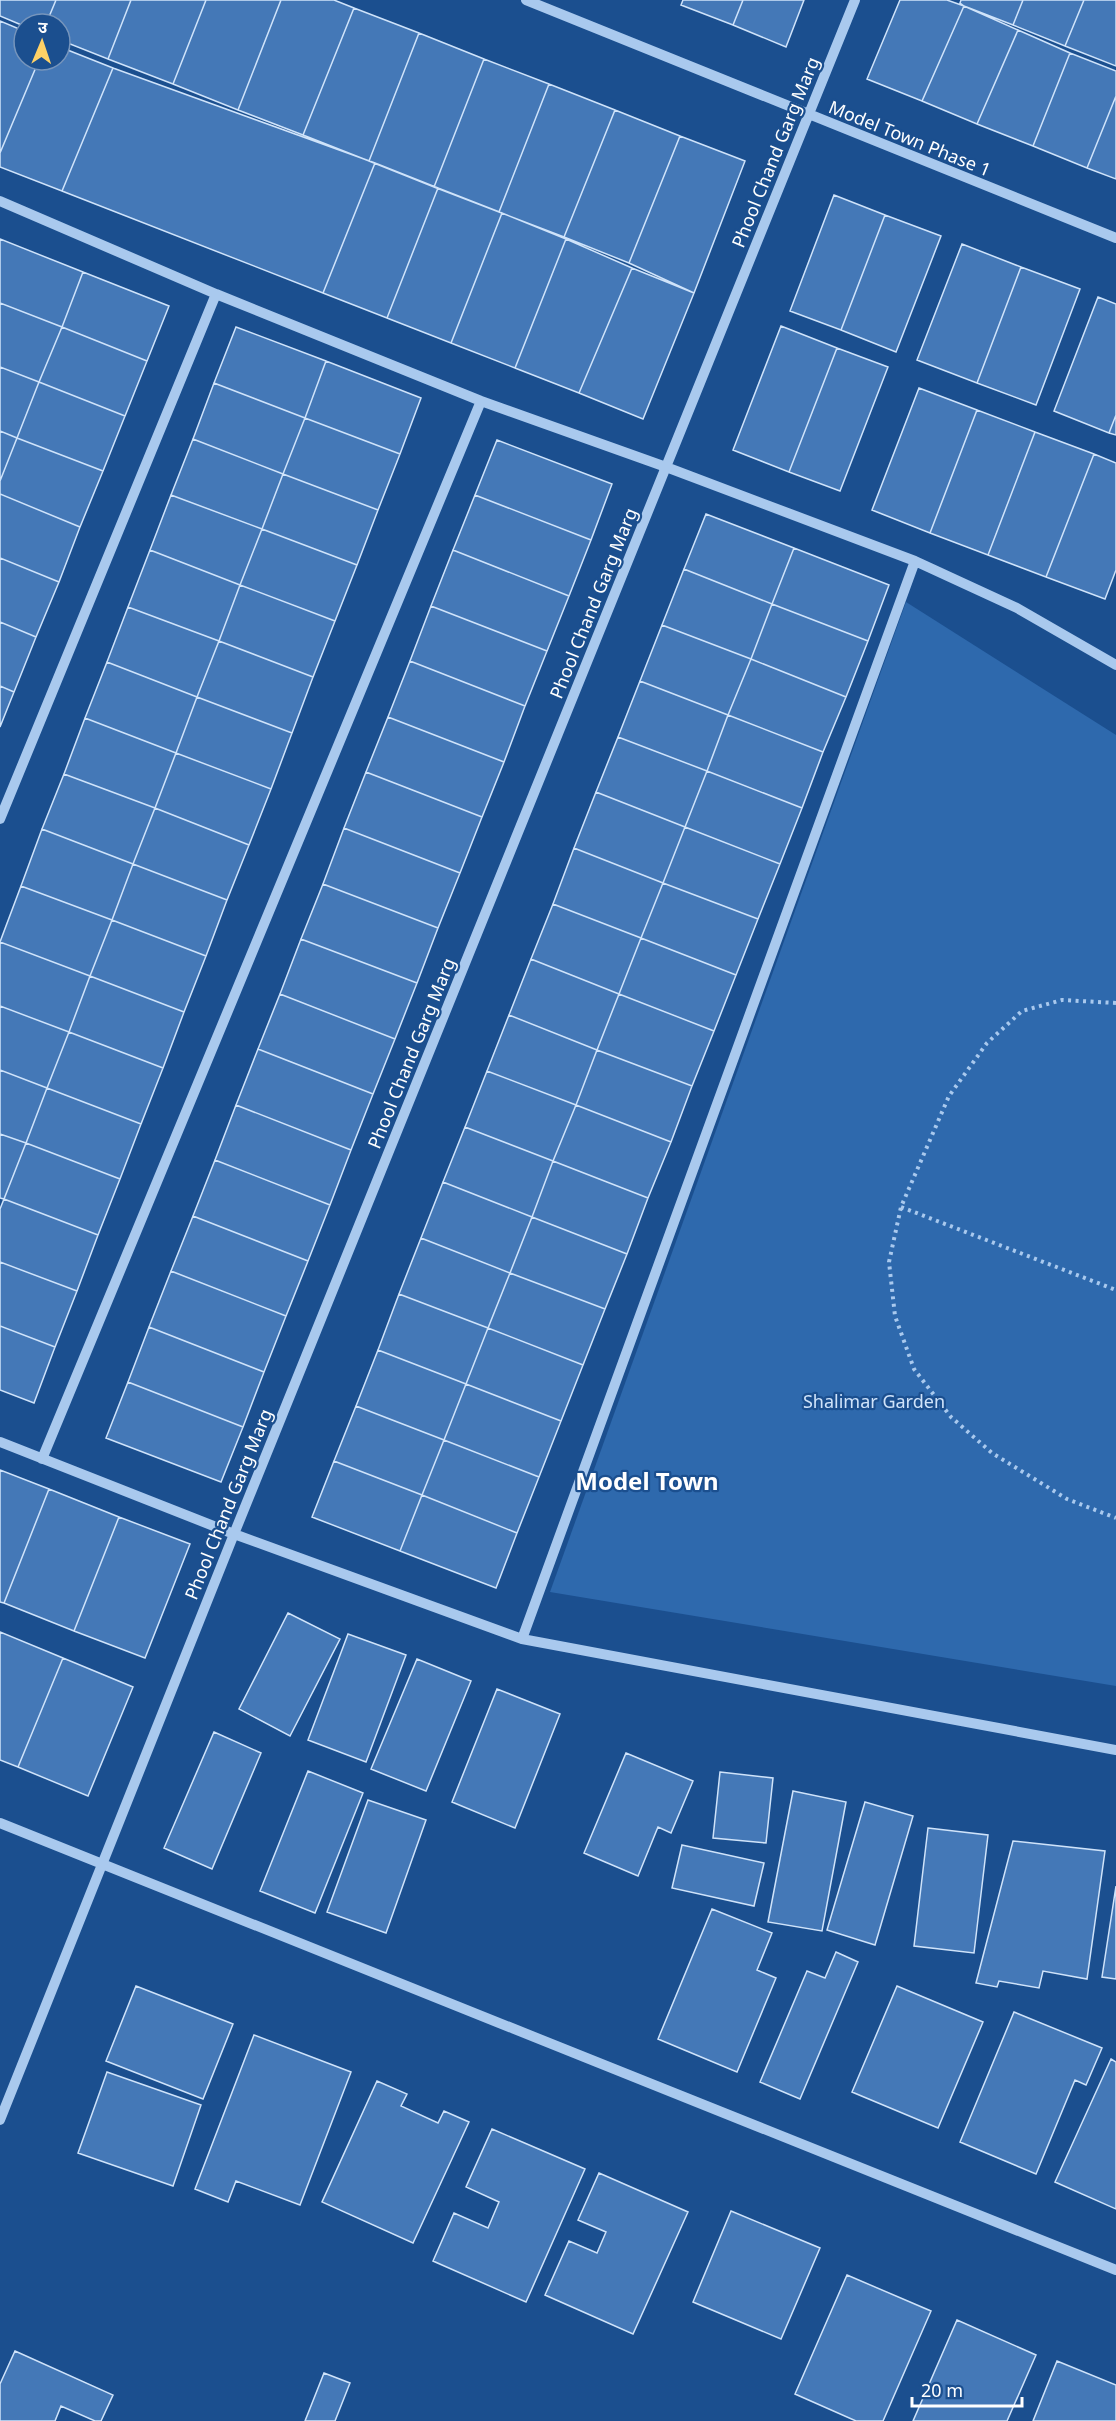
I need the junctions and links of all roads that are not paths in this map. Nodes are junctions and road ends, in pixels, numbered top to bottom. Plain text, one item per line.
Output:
1 (526, 0) edge
2 (855, 0) edge
3 (808, 114) junction
4 (0, 201) edge
5 (1116, 238) edge
6 (216, 294) junction
7 (481, 402) junction
8 (666, 467) junction
9 (915, 561) junction
10 (1116, 665) edge
11 (0, 819) edge
12 (0, 1442) edge
13 (42, 1459) junction
14 (234, 1534) junction
15 (522, 1639) junction
16 (1116, 1750) edge
17 (0, 1823) edge
18 (102, 1864) junction
19 (0, 2120) edge
20 (1115, 2266) edge

1 - 3 street, Model Town Phase 1
2 - 3 street, Phool Chand Garg Marg
3 - 5 street, Model Town Phase 1
3 - 8 street, Phool Chand Garg Marg
4 - 6 street
6 - 7 street
6 - 11 street
7 - 8 street
7 - 13 street
8 - 9 street
8 - 14 street, Phool Chand Garg Marg
9 - 10 street
9 - 15 street
12 - 13 street
13 - 14 street
14 - 15 street
14 - 18 street, Phool Chand Garg Marg
15 - 16 street
17 - 18 street
18 - 19 street, Phool Chand Garg Marg
18 - 20 street

